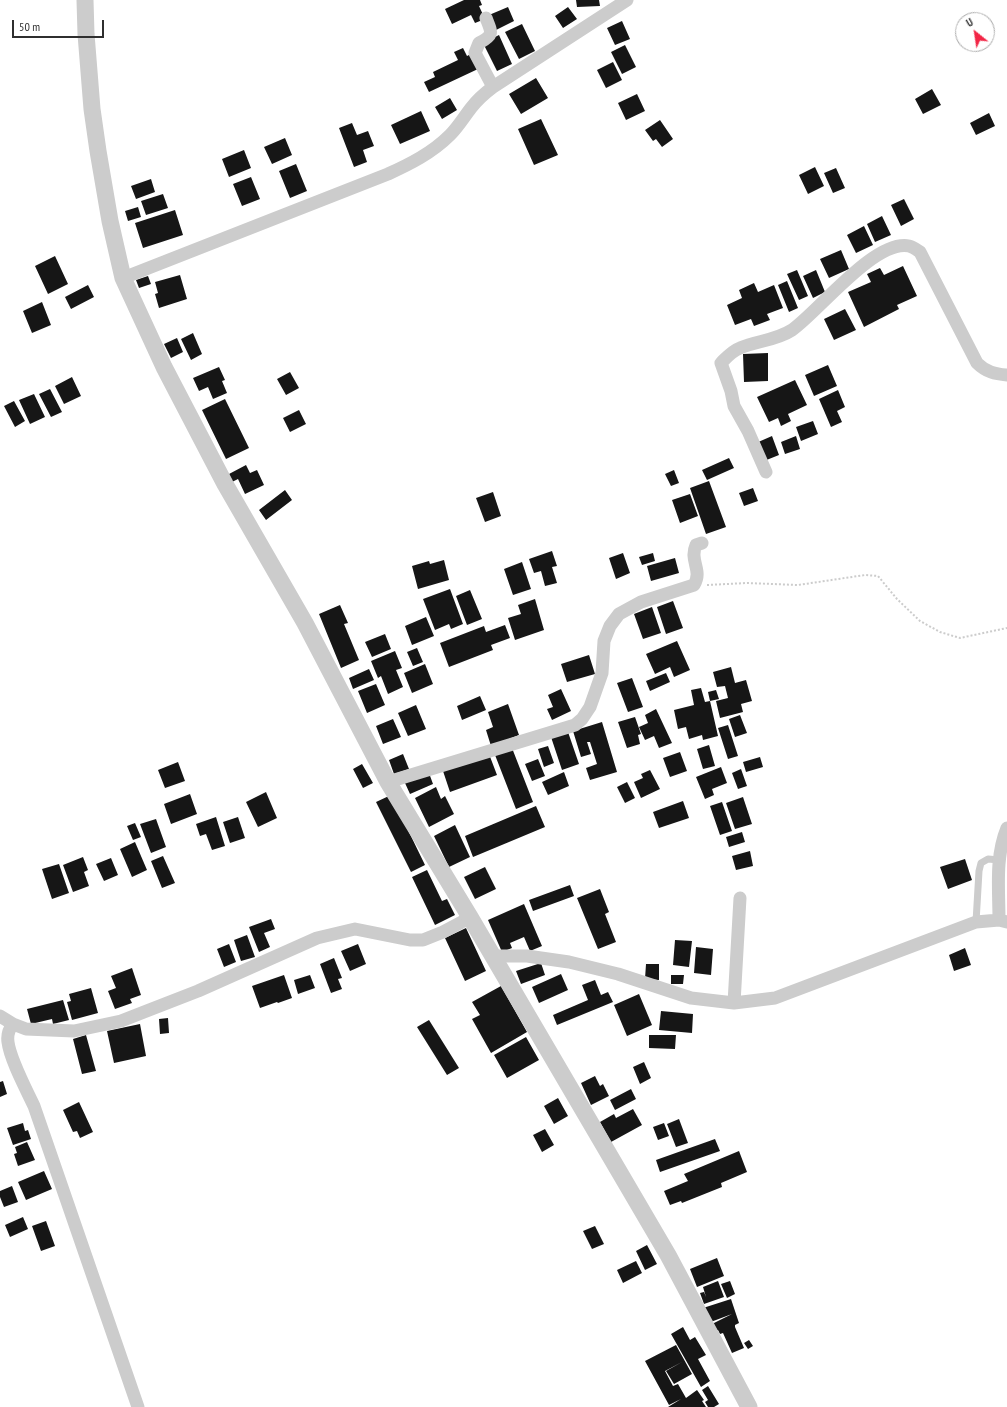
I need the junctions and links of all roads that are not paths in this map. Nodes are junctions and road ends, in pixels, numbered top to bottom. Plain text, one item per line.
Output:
1 (85, 0) edge
2 (627, 0) edge
3 (486, 18) dead end
4 (493, 87) junction
5 (123, 278) junction
6 (1007, 375) edge
7 (766, 472) dead end
8 (702, 543) dead end
9 (388, 782) junction
10 (1007, 828) edge
11 (999, 860) junction
12 (740, 898) dead end
13 (470, 917) junction
14 (1003, 921) edge
15 (976, 922) junction
16 (492, 956) junction
17 (734, 1002) junction
18 (0, 1016) edge
19 (13, 1024) junction
20 (744, 1405) edge
21 (138, 1407) edge

1 - 5 street
2 - 4 street
3 - 4 street
4 - 5 street
5 - 9 street
6 - 7 street
8 - 9 street
9 - 13 street
10 - 11 street
11 - 14 street
11 - 15 lane
12 - 17 street
13 - 16 street
13 - 19 street
14 - 15 street
15 - 17 street
16 - 17 street
16 - 20 street
18 - 19 street
19 - 21 street

